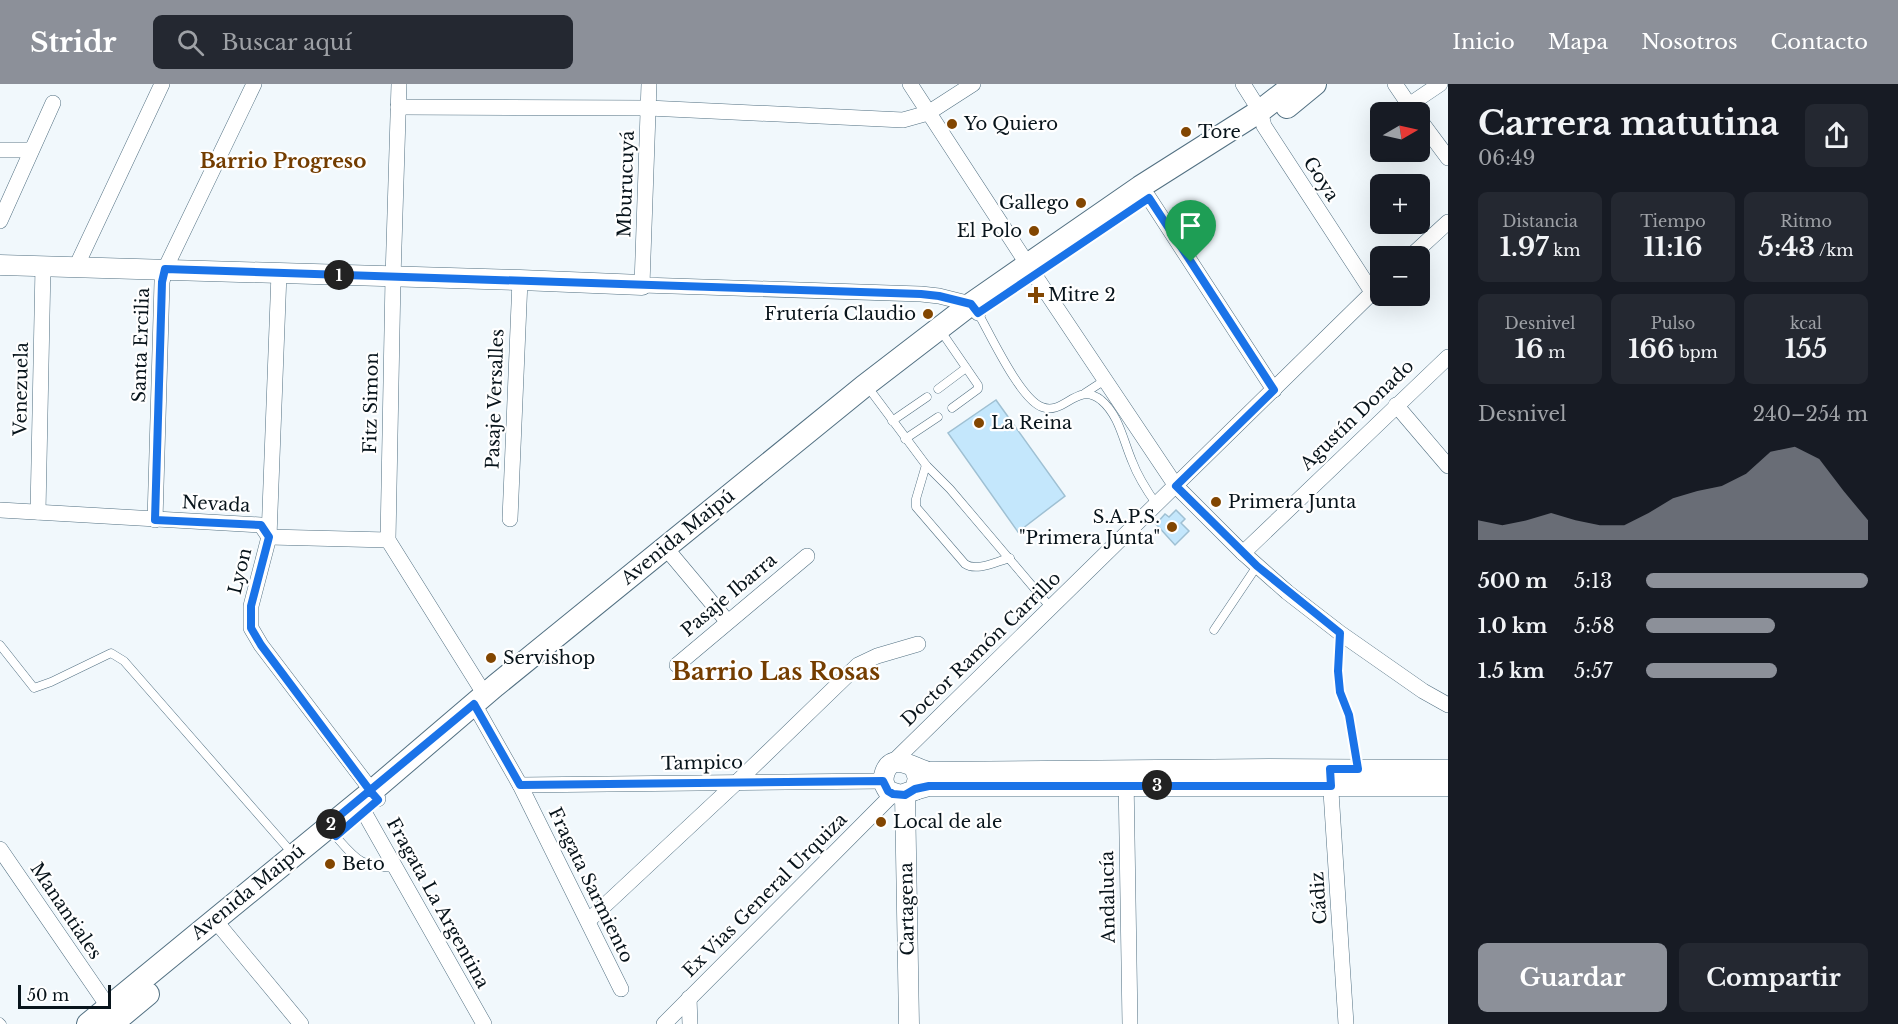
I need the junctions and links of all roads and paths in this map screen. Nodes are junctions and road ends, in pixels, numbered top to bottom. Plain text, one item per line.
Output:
1 (162, 84) edge
2 (253, 84) edge
3 (399, 84) edge
4 (649, 84) edge
5 (910, 84) edge
6 (973, 84) edge
7 (1244, 84) edge
8 (1295, 84) edge
9 (1315, 84) edge
10 (1395, 84) edge
11 (1440, 84) edge
12 (1407, 102) edge
13 (1420, 102) edge
14 (53, 103) dead end
15 (398, 107) junction
16 (648, 108) junction
17 (928, 113) junction
18 (1262, 118) junction
19 (1430, 134) edge
20 (0, 150) edge
21 (31, 150) junction
22 (1448, 158) edge
23 (1144, 193) junction
24 (0, 221) edge
25 (1448, 222) edge
26 (1422, 246) edge
27 (0, 265) edge
28 (43, 266) junction
29 (76, 267) junction
30 (165, 269) junction
31 (1031, 270) junction
32 (279, 273) junction
33 (393, 278) junction
34 (1370, 279) edge
35 (520, 280) junction
36 (642, 285) junction
37 (1370, 294) edge
38 (975, 309) junction
39 (945, 337) junction
40 (1448, 357) edge
41 (966, 368) junction
42 (1105, 380) junction
43 (938, 389) dead end
44 (1274, 390) junction
45 (1085, 393) junction
46 (873, 394) junction
47 (927, 397) dead end
48 (1396, 405) junction
49 (952, 408) dead end
50 (938, 417) dead end
51 (892, 421) junction
52 (905, 439) junction
53 (926, 465) junction
54 (1448, 466) edge
55 (1176, 486) junction
56 (1157, 505) junction
57 (0, 510) edge
58 (38, 512) junction
59 (510, 519) dead end
60 (155, 520) junction
61 (269, 537) junction
62 (388, 540) junction
63 (670, 553) junction
64 (1243, 553) junction
65 (807, 556) dead end
66 (1010, 558) junction
67 (1257, 566) junction
68 (1051, 608) junction
69 (727, 621) junction
70 (1214, 630) dead end
71 (1340, 633) junction
72 (918, 644) dead end
73 (0, 645) edge
74 (676, 665) dead end
75 (1447, 703) edge
76 (480, 705) junction
77 (1358, 769) junction
78 (1448, 771) edge
79 (1126, 778) junction
80 (1330, 778) junction
81 (737, 782) junction
82 (520, 785) junction
83 (897, 785) junction
84 (1448, 786) edge
85 (368, 801) junction
86 (332, 831) junction
87 (0, 849) edge
88 (293, 854) junction
89 (396, 868) junction
90 (588, 921) junction
91 (219, 925) junction
92 (621, 988) dead end
93 (689, 998) junction
94 (115, 1019) edge
95 (88, 1024) edge
96 (301, 1024) edge
97 (484, 1024) edge
98 (664, 1024) edge
99 (690, 1024) edge
100 (909, 1024) edge
101 (1130, 1024) edge
102 (1346, 1024) edge

1 - 29 street
2 - 30 street, Santa Ercilia
3 - 15 street, Fitz Simon
4 - 16 street, Mburucuyá
5 - 17 street
6 - 17 street
7 - 18 street, Goya
8 - 18 main road, Avenida Maipú
9 - 18 main road, Avenida Maipú
10 - 12 street
11 - 13 street
14 - 21 street
15 - 16 street
15 - 33 street, Fitz Simon
16 - 17 street
16 - 36 street, Mburucuyá
17 - 31 street
18 - 23 main road, Avenida Maipú
18 - 34 street, Goya
19 - 22 street
20 - 21 street
21 - 24 street
23 - 31 main road, Avenida Maipú
23 - 44 street
25 - 26 street
27 - 28 main road
28 - 29 main road
28 - 58 street, Venezuela
29 - 30 main road
30 - 32 main road
30 - 60 street, Santa Ercilia
31 - 38 main road, Avenida Maipú
31 - 42 street
32 - 33 main road
32 - 61 street, Lyon
33 - 35 main road
33 - 62 street, Fitz Simon
35 - 36 main road
35 - 59 street, Pasaje Versalles
36 - 38 street
37 - 44 street, Doctor Ramón Carrillo
38 - 39 main road, Avenida Maipú
38 - 45 lane
38 - 63 main road, Avenida Maipú
39 - 41 lane
39 - 46 main road, Avenida Maipú
40 - 48 street, Agustín Donado
41 - 43 lane
41 - 49 lane
42 - 45 lane
42 - 55 street
44 - 55 street, Doctor Ramón Carrillo
45 - 56 lane
46 - 51 lane
46 - 63 main road, Avenida Maipú
47 - 51 lane
48 - 54 street
48 - 64 street, Agustín Donado
50 - 52 lane
51 - 52 lane
52 - 53 lane
53 - 66 lane
53 - 66 lane
55 - 56 street, Doctor Ramón Carrillo
55 - 64 street
56 - 68 street, Doctor Ramón Carrillo
57 - 58 street, Nevada
58 - 60 street, Nevada
60 - 61 street, Nevada
61 - 62 street, Nevada
61 - 85 street, Lyon
62 - 76 street
63 - 69 street
63 - 76 main road, Avenida Maipú
64 - 67 street
65 - 69 street, Pasaje Ibarra
66 - 68 lane
67 - 70 lane
67 - 71 street
68 - 83 street, Doctor Ramón Carrillo
69 - 74 street, Pasaje Ibarra
71 - 75 street
71 - 77 lane
72 - 81 street
73 - 88 lane
76 - 82 street, Fragata Sarmiento
76 - 85 main road, Avenida Maipú
77 - 78 main road
77 - 80 main road
79 - 80 main road
79 - 83 main road
79 - 83 main road
79 - 101 street, Andalucía
80 - 84 main road
80 - 102 street, Cádiz
81 - 82 street, Tampico
81 - 83 street, Tampico
81 - 90 street
82 - 90 street, Fragata Sarmiento
83 - 93 street, Ex Vias General Urquiza
83 - 100 main road, Cartagena
85 - 86 main road, Avenida Maipú
85 - 89 street, Fragata La Argentina
86 - 88 main road, Avenida Maipú
86 - 89 lane
86 - 91 main road, Avenida Maipú
87 - 94 street, Manantiales
88 - 91 main road, Avenida Maipú
89 - 97 street, Fragata La Argentina
90 - 92 street, Fragata Sarmiento
91 - 94 main road, Avenida Maipú
91 - 96 street
93 - 98 street, Ex Vias General Urquiza
93 - 99 street
94 - 95 main road, Avenida Maipú

